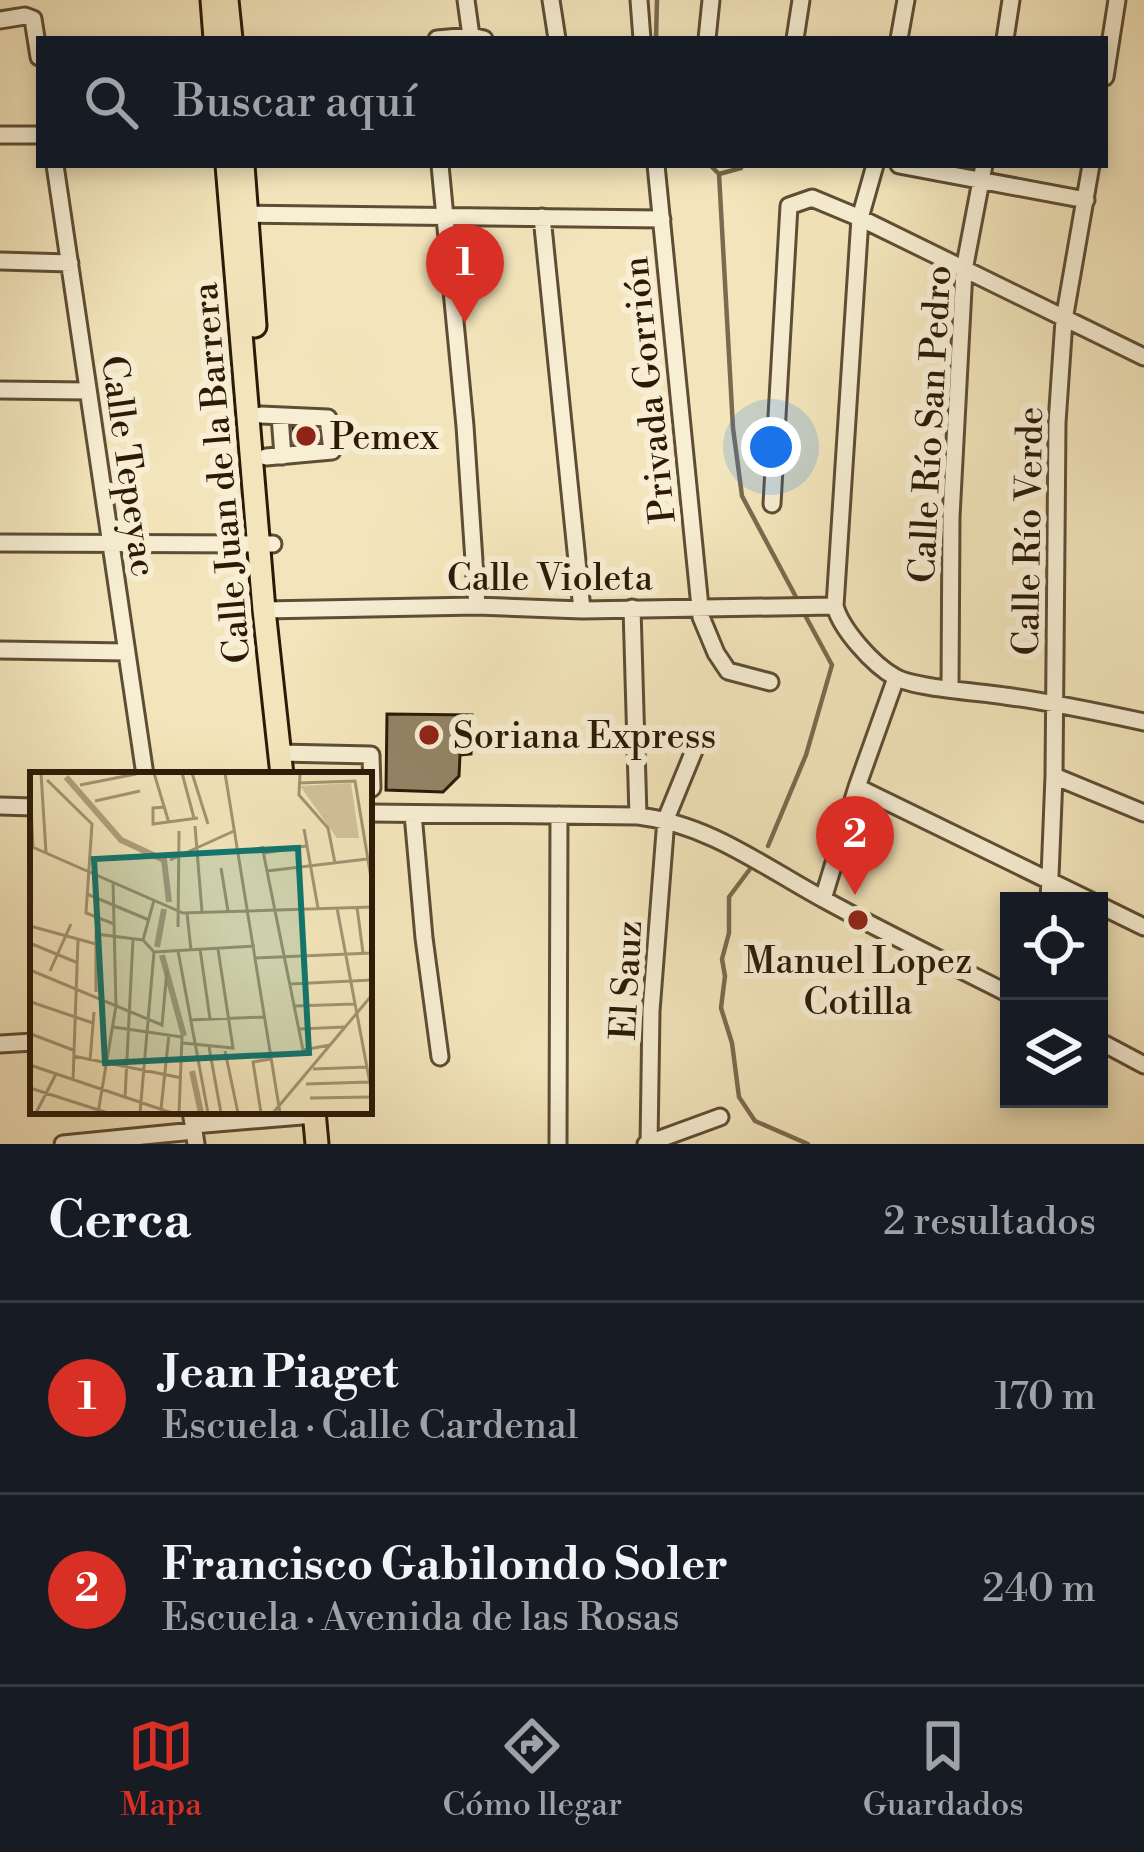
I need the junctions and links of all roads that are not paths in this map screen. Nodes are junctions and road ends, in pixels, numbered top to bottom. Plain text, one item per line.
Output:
1 (212, 0) edge
2 (227, 0) edge
3 (466, 0) edge
4 (551, 0) edge
5 (639, 0) edge
6 (711, 0) edge
7 (801, 0) edge
8 (906, 0) edge
9 (1011, 0) edge
10 (1117, 0) edge
11 (0, 20) edge
12 (215, 36) edge
13 (231, 36) edge
14 (478, 36) edge
15 (556, 36) edge
16 (642, 36) edge
17 (707, 36) edge
18 (795, 36) edge
19 (899, 36) edge
20 (1005, 36) edge
21 (36, 38) edge
22 (1108, 58) edge
23 (0, 135) edge
24 (36, 135) edge
25 (55, 168) edge
26 (227, 168) edge
27 (243, 168) edge
28 (440, 168) edge
29 (656, 168) edge
30 (874, 168) edge
31 (935, 168) edge
32 (1091, 168) edge
33 (983, 172) edge
34 (1086, 200) junction
35 (239, 214) junction
36 (446, 216) junction
37 (542, 217) junction
38 (860, 218) junction
39 (662, 219) junction
40 (0, 261) edge
41 (70, 262) junction
42 (964, 270) junction
43 (1064, 320) junction
44 (1144, 357) edge
45 (0, 390) edge
46 (88, 391) junction
47 (271, 416) junction
48 (266, 449) junction
49 (772, 503) dead end
50 (0, 543) edge
51 (111, 544) junction
52 (266, 544) junction
53 (477, 606) junction
54 (835, 606) junction
55 (632, 608) junction
56 (700, 608) junction
57 (271, 610) junction
58 (582, 610) junction
59 (0, 650) edge
60 (127, 652) junction
61 (896, 678) junction
62 (770, 682) dead end
63 (950, 688) junction
64 (1053, 703) junction
65 (1144, 722) edge
66 (698, 741) dead end
67 (288, 764) edge
68 (145, 772) edge
69 (370, 772) edge
70 (1054, 776) junction
71 (857, 787) junction
72 (0, 806) edge
73 (30, 807) edge
74 (372, 813) edge
75 (1144, 813) edge
76 (413, 814) junction
77 (559, 815) junction
78 (638, 816) junction
79 (666, 819) junction
80 (1050, 881) junction
81 (1049, 892) edge
82 (1072, 892) edge
83 (824, 899) junction
84 (1108, 909) edge
85 (1144, 927) edge
86 (1000, 989) edge
87 (30, 1042) edge
88 (0, 1044) edge
89 (1108, 1046) edge
90 (440, 1057) dead end
91 (1144, 1065) edge
92 (302, 1114) edge
93 (318, 1114) edge
94 (319, 1114) edge
95 (720, 1117) dead end
96 (194, 1128) edge
97 (63, 1144) edge
98 (317, 1144) edge
99 (329, 1144) edge
100 (558, 1144) edge
101 (648, 1144) edge

1 - 12 main road
2 - 13 main road
3 - 14 street
4 - 15 street
5 - 16 street
6 - 17 street
7 - 18 street
8 - 19 street
9 - 20 street
10 - 22 street
11 - 21 street
23 - 24 street
25 - 41 street, Calle Tepeyac
26 - 35 main road, Calle Juan de la Barrera
27 - 35 main road, Calle Juan de la Barrera
28 - 36 street
29 - 39 street, Privada Gorrión
30 - 38 street
31 - 33 street
32 - 34 street, Calle Río Verde
33 - 34 street
33 - 42 street, Calle Río San Pedro
34 - 43 street, Calle Río Verde
35 - 36 street
35 - 47 main road, Calle Juan de la Barrera
35 - 48 main road, Calle Juan de la Barrera
36 - 37 street
36 - 53 street
37 - 39 street
37 - 58 street
38 - 42 street
38 - 49 street
38 - 54 street
39 - 56 street, Privada Gorrión
40 - 41 street
41 - 46 street, Calle Tepeyac
42 - 43 street
42 - 63 street, Calle Río San Pedro
43 - 44 street
43 - 64 street, Calle Río Verde
45 - 46 street
46 - 51 street, Calle Tepeyac
47 - 48 main road, Calle Juan de la Barrera
47 - 48 street
48 - 52 main road, Calle Juan de la Barrera
50 - 51 street
51 - 52 street
51 - 60 street, Calle Tepeyac
52 - 57 main road, Calle Juan de la Barrera
53 - 57 street, Calle Violeta
53 - 58 street, Calle Violeta
54 - 56 street, Calle Violeta
54 - 61 street
55 - 56 street, Calle Violeta
55 - 58 street, Calle Violeta
55 - 78 street
56 - 62 street, Privada Gorrión
57 - 67 main road, Calle Juan de la Barrera
59 - 60 street
60 - 68 street, Calle Tepeyac
61 - 63 street
61 - 71 street
63 - 64 street
64 - 65 street
64 - 70 street, Calle Río Verde
66 - 79 street, El Sauz
67 - 69 street
70 - 75 street
70 - 80 street, Calle Río Verde
71 - 80 street
71 - 83 street
72 - 73 street
74 - 76 street
76 - 77 street
76 - 90 street
77 - 78 street
77 - 100 street
78 - 79 street
79 - 83 street
79 - 101 street, El Sauz
80 - 81 street, Calle Río Verde
80 - 82 street
83 - 86 street
84 - 85 street
87 - 88 street
89 - 91 street
92 - 96 street
93 - 98 main road
94 - 99 main road
95 - 101 street
96 - 97 street

